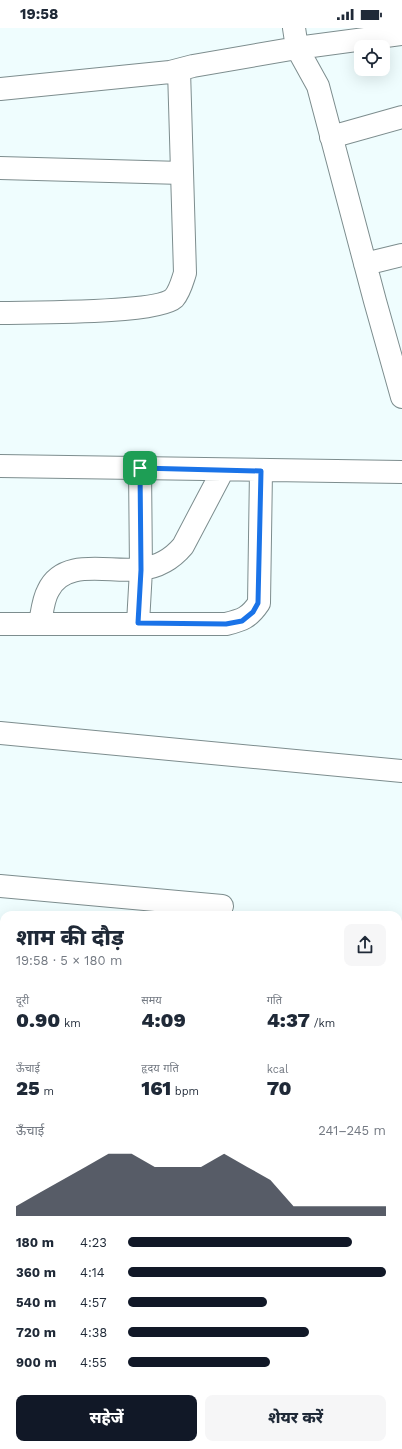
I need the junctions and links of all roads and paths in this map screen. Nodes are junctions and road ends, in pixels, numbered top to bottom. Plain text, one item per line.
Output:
1 (402, 34) edge
2 (306, 37) edge
3 (179, 70) junction
4 (0, 89) edge
5 (402, 118) edge
6 (332, 137) junction
7 (0, 168) edge
8 (182, 173) junction
9 (402, 255) edge
10 (364, 264) junction
11 (0, 313) edge
12 (402, 397) edge
13 (0, 466) edge
14 (140, 468) junction
15 (223, 470) junction
16 (261, 471) junction
17 (402, 472) edge
18 (141, 570) junction
19 (40, 623) junction
20 (138, 623) junction
21 (0, 624) edge
22 (0, 733) edge
23 (402, 771) edge
24 (0, 886) edge
25 (222, 906) dead end

1 - 2 street
2 - 3 street
2 - 6 street
3 - 4 street
3 - 8 street
5 - 6 street
6 - 10 street
7 - 8 street
8 - 11 street
9 - 10 street
10 - 12 street
13 - 14 street
14 - 15 street
14 - 18 street
15 - 16 street
15 - 18 street
16 - 17 street
16 - 20 street
18 - 19 street
18 - 20 street
19 - 20 street
19 - 21 street
22 - 23 street
24 - 25 street

